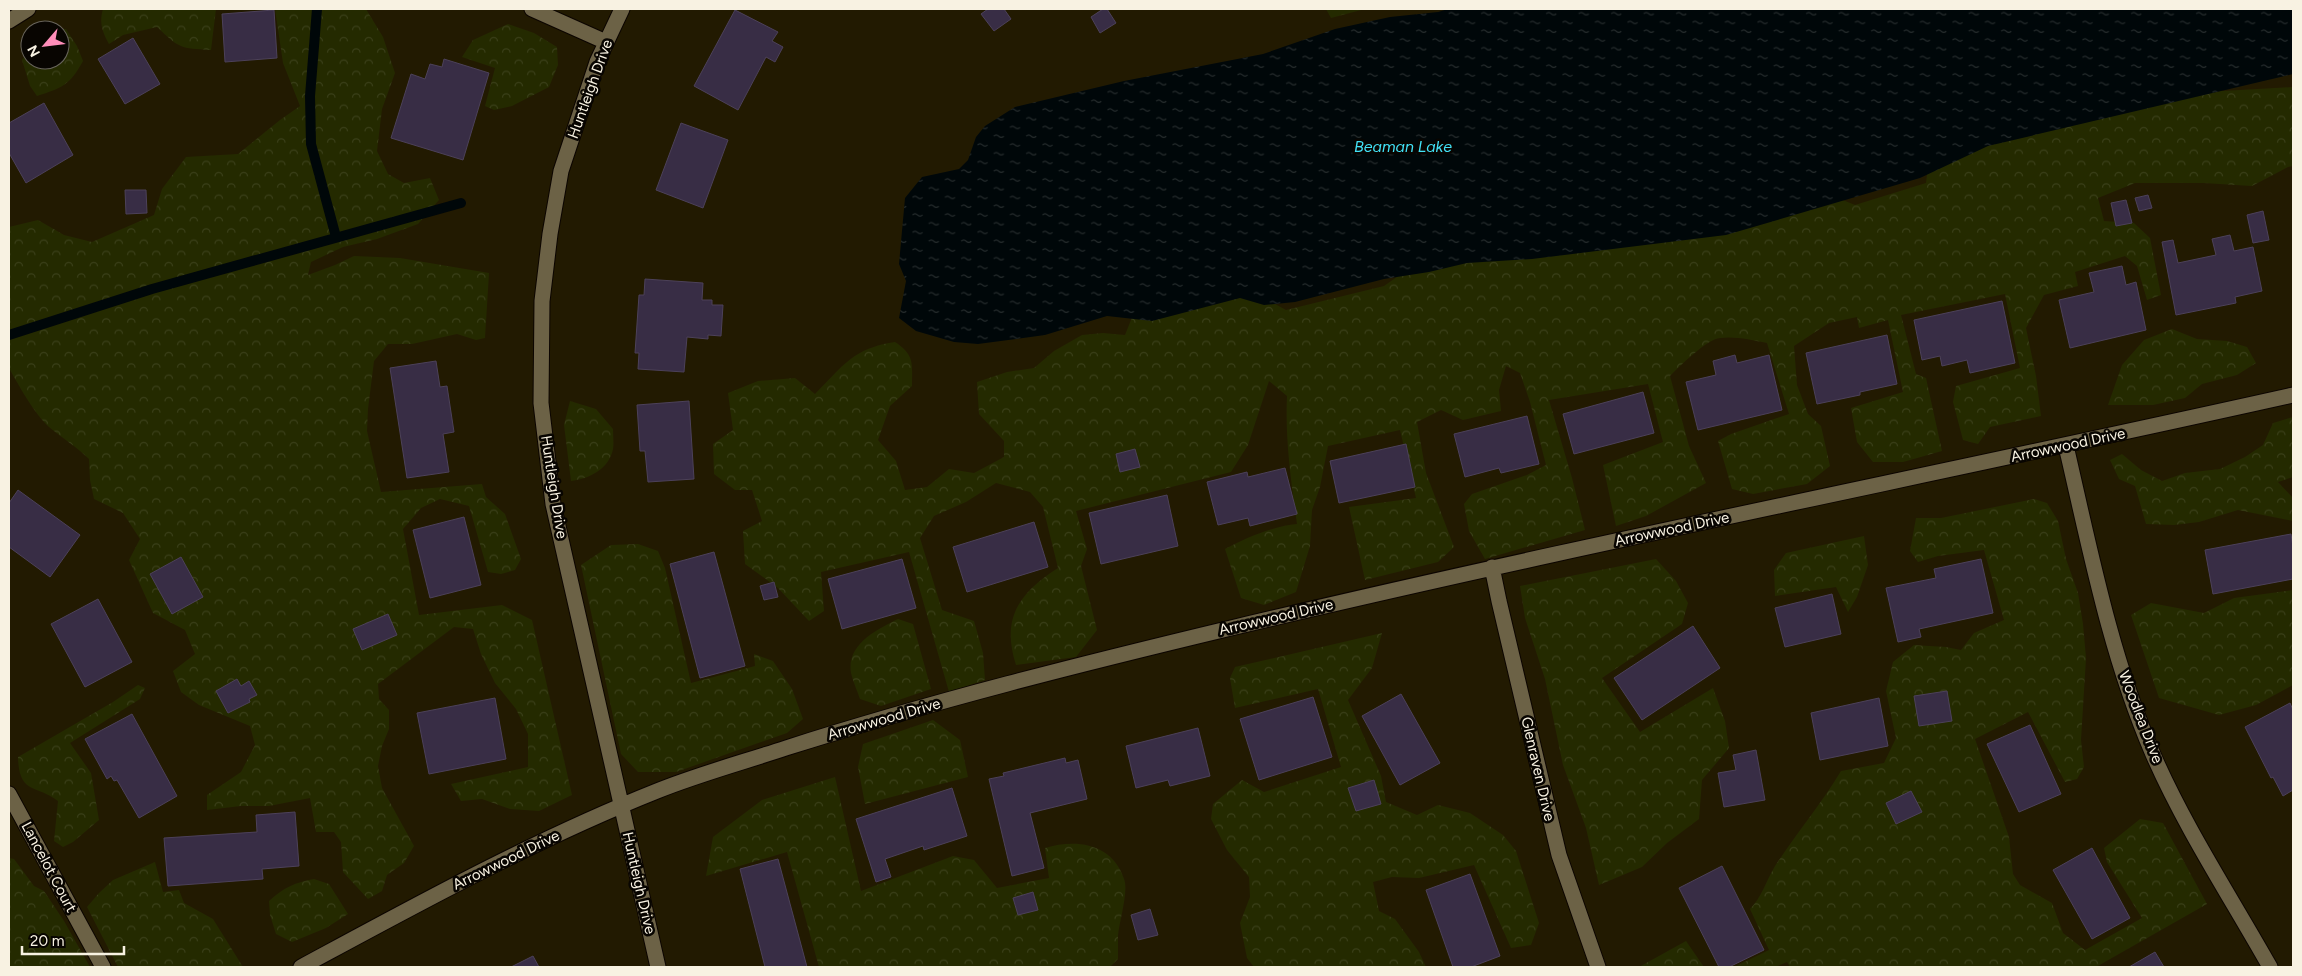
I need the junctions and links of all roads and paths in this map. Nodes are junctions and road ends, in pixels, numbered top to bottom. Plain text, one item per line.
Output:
1 (28, 9) edge
2 (532, 9) edge
3 (622, 9) edge
4 (9, 21) edge
5 (606, 42) junction
6 (2293, 395) edge
7 (2066, 446) junction
8 (1492, 566) junction
9 (9, 794) edge
10 (622, 805) junction
11 (102, 967) edge
12 (301, 967) edge
13 (658, 967) edge
14 (1598, 967) edge
15 (2270, 967) edge

1 - 4 street
2 - 5 street
3 - 5 street, Huntleigh Drive
5 - 10 street, Huntleigh Drive
6 - 7 street, Arrowwood Drive
7 - 8 street, Arrowwood Drive
7 - 15 street, Woodlea Drive
8 - 10 street, Arrowwood Drive
8 - 14 street, Glenraven Drive
9 - 11 street, Lancelot Court
10 - 12 street, Arrowwood Drive
10 - 13 street, Huntleigh Drive

